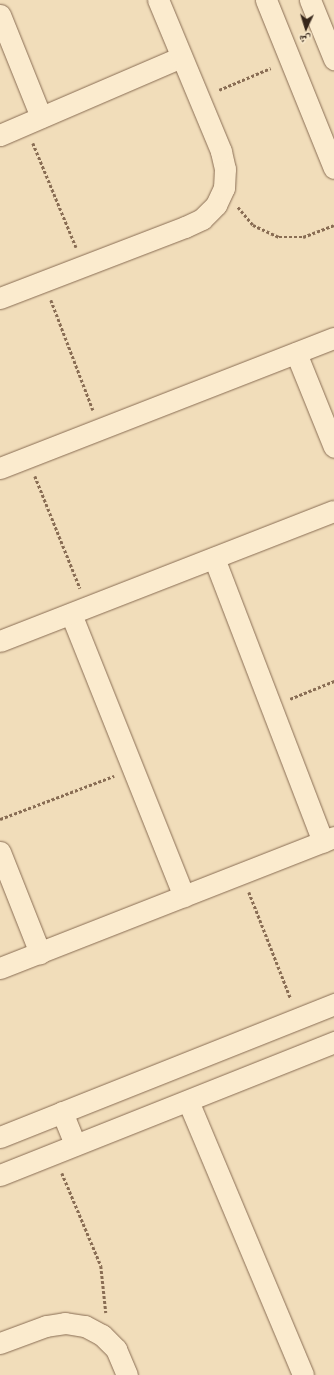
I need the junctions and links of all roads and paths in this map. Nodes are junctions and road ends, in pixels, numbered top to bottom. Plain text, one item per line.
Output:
1 (158, 0) edge
2 (266, 0) edge
3 (310, 0) edge
4 (0, 15) edge
5 (182, 57) junction
6 (334, 59) edge
7 (290, 60) junction
8 (199, 98) junction
9 (33, 121) junction
10 (0, 135) edge
11 (334, 168) edge
12 (224, 188) junction
13 (334, 224) edge
14 (83, 266) junction
15 (44, 282) junction
16 (0, 298) edge
17 (334, 338) edge
18 (296, 352) junction
19 (101, 429) junction
20 (334, 447) edge
21 (28, 457) junction
22 (0, 468) edge
23 (334, 512) edge
24 (214, 558) junction
25 (80, 610) junction
26 (0, 642) edge
27 (334, 681) edge
28 (271, 706) junction
29 (133, 768) junction
30 (0, 819) edge
31 (329, 840) edge
32 (0, 852) edge
33 (242, 874) junction
34 (184, 896) junction
35 (40, 953) junction
36 (0, 968) edge
37 (334, 1004) edge
38 (299, 1018) junction
39 (334, 1042) edge
40 (188, 1101) junction
41 (62, 1112) junction
42 (0, 1137) edge
43 (75, 1145) junction
44 (54, 1154) junction
45 (0, 1175) edge
46 (102, 1335) junction
47 (0, 1343) edge
48 (127, 1375) edge
49 (302, 1375) edge

1 - 5 street
2 - 7 street
3 - 6 street
4 - 9 street
5 - 8 street
5 - 9 street
7 - 8 path
7 - 11 street
8 - 12 street
9 - 10 street
9 - 14 path
12 - 13 path
12 - 14 street
14 - 15 street
15 - 16 street
15 - 19 path
17 - 18 street
18 - 19 street
18 - 20 street
19 - 21 street
21 - 22 street
21 - 25 path
23 - 24 street
24 - 25 street
24 - 28 street
25 - 26 street
25 - 29 street
27 - 28 path
28 - 31 street
29 - 30 path
29 - 34 street
31 - 33 street
32 - 35 street
33 - 34 street
33 - 38 path
34 - 35 street
35 - 36 street
37 - 38 street
38 - 41 street
39 - 40 street
40 - 43 street
40 - 49 street
41 - 42 street
41 - 43 street
43 - 44 street
44 - 45 street
44 - 46 path
46 - 47 street
46 - 48 street

